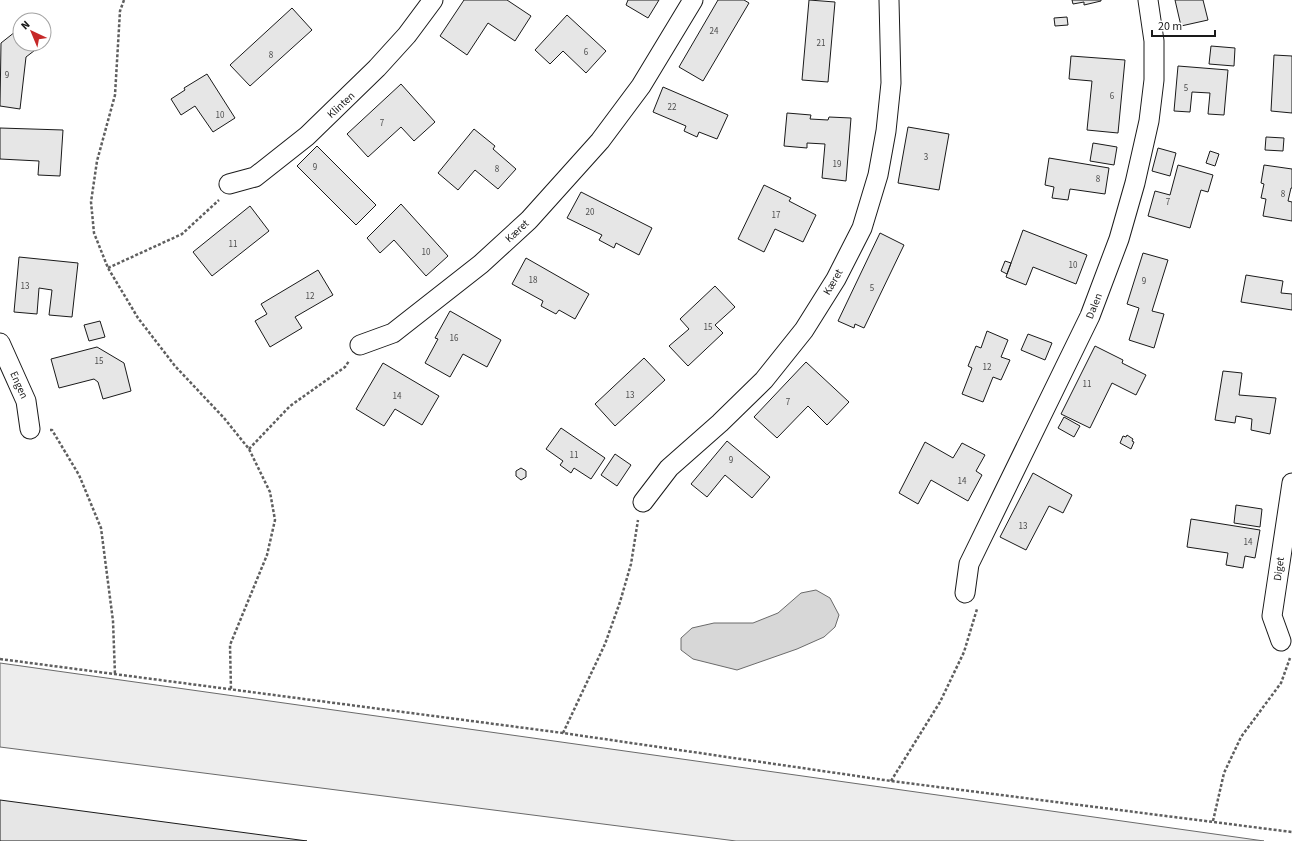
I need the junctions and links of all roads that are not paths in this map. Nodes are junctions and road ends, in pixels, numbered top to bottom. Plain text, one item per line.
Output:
1 (433, 0) edge
2 (692, 0) edge
3 (889, 0) edge
4 (1148, 0) edge
5 (229, 184) road end
6 (0, 342) edge
7 (360, 345) road end
8 (30, 429) road end
9 (1291, 492) edge
10 (643, 502) road end
11 (966, 593) road end
12 (1287, 647) edge

1 - 5 street, Klinten
2 - 7 street, Kæret
3 - 10 street, Kæret
4 - 11 street, Dalen
6 - 8 street, Engen
9 - 12 street, Diget

